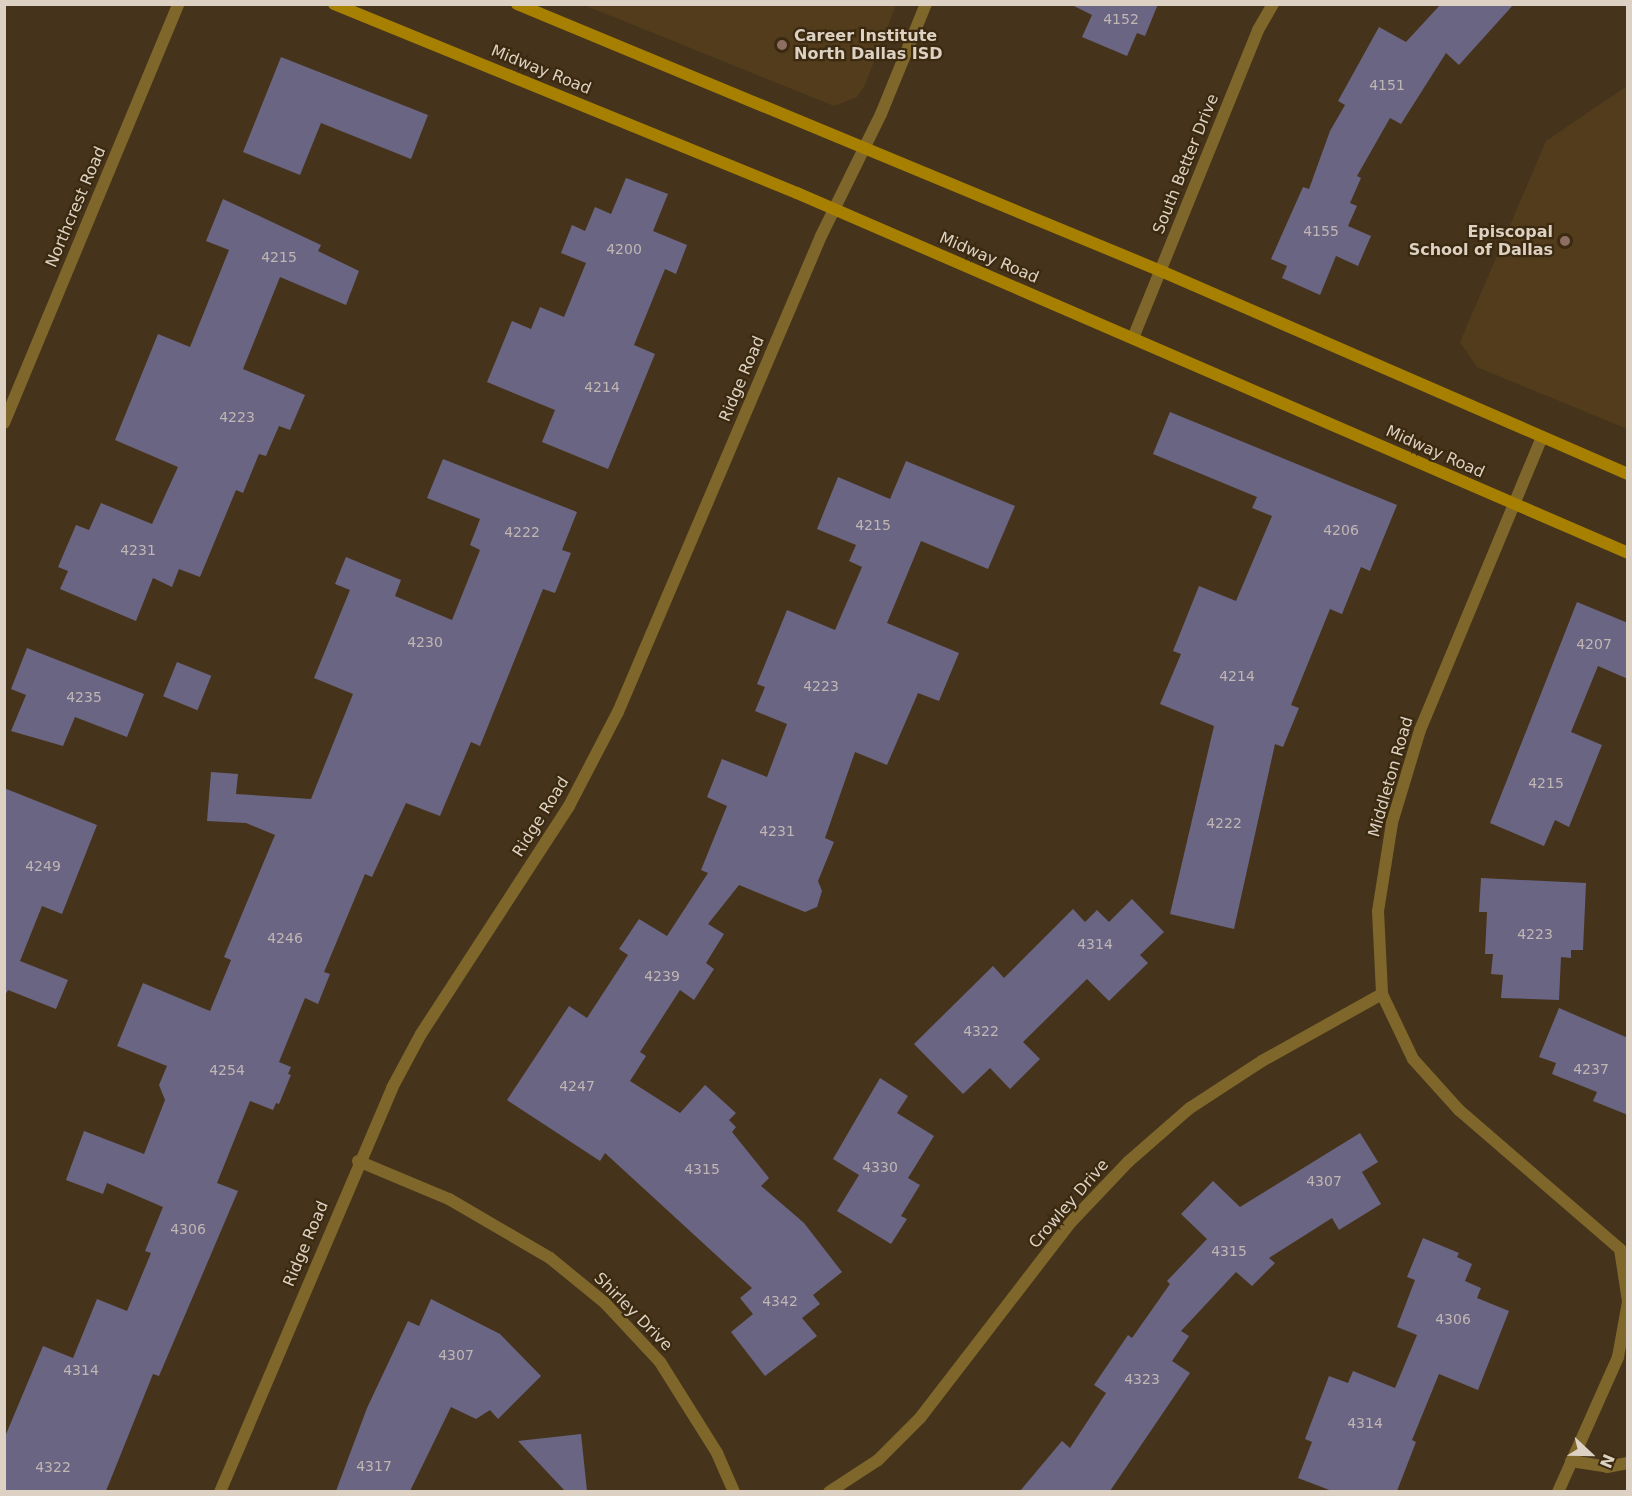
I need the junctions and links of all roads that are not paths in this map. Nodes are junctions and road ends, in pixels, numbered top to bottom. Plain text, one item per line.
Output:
1 (178, 4) edge
2 (334, 4) edge
3 (517, 4) edge
4 (926, 4) edge
5 (1273, 4) edge
6 (361, 10) edge
7 (865, 147) junction
8 (834, 210) junction
9 (1161, 271) junction
10 (1133, 338) junction
11 (4, 423) edge
12 (1542, 437) junction
13 (1628, 474) edge
14 (1514, 505) junction
15 (1628, 553) edge
16 (1382, 994) junction
17 (358, 1161) junction
18 (1624, 1251) edge
19 (1628, 1301) edge
20 (1571, 1461) junction
21 (1628, 1463) edge
22 (220, 1491) edge
23 (734, 1491) edge
24 (829, 1491) edge
25 (1558, 1491) edge

1 - 11 street, Northcrest Road
2 - 6 main road, Midway Road
3 - 7 main road
4 - 7 street, Ridge Road
5 - 9 street, South Better Drive
6 - 8 main road, Midway Road
7 - 8 street, Ridge Road
7 - 9 main road
8 - 10 main road, Midway Road
8 - 17 street, Ridge Road
9 - 10 street, South Better Drive
9 - 12 main road
10 - 14 main road, Midway Road
12 - 13 main road
12 - 14 street, Middleton Road
14 - 15 main road, Midway Road
14 - 16 street, Middleton Road
16 - 18 street, Middleton Road
16 - 24 street, Crowley Drive
17 - 22 street, Ridge Road
17 - 23 street, Shirley Drive
18 - 19 street, Middleton Road
19 - 20 street, Middleton Road
20 - 21 street
20 - 25 street, Middleton Road

